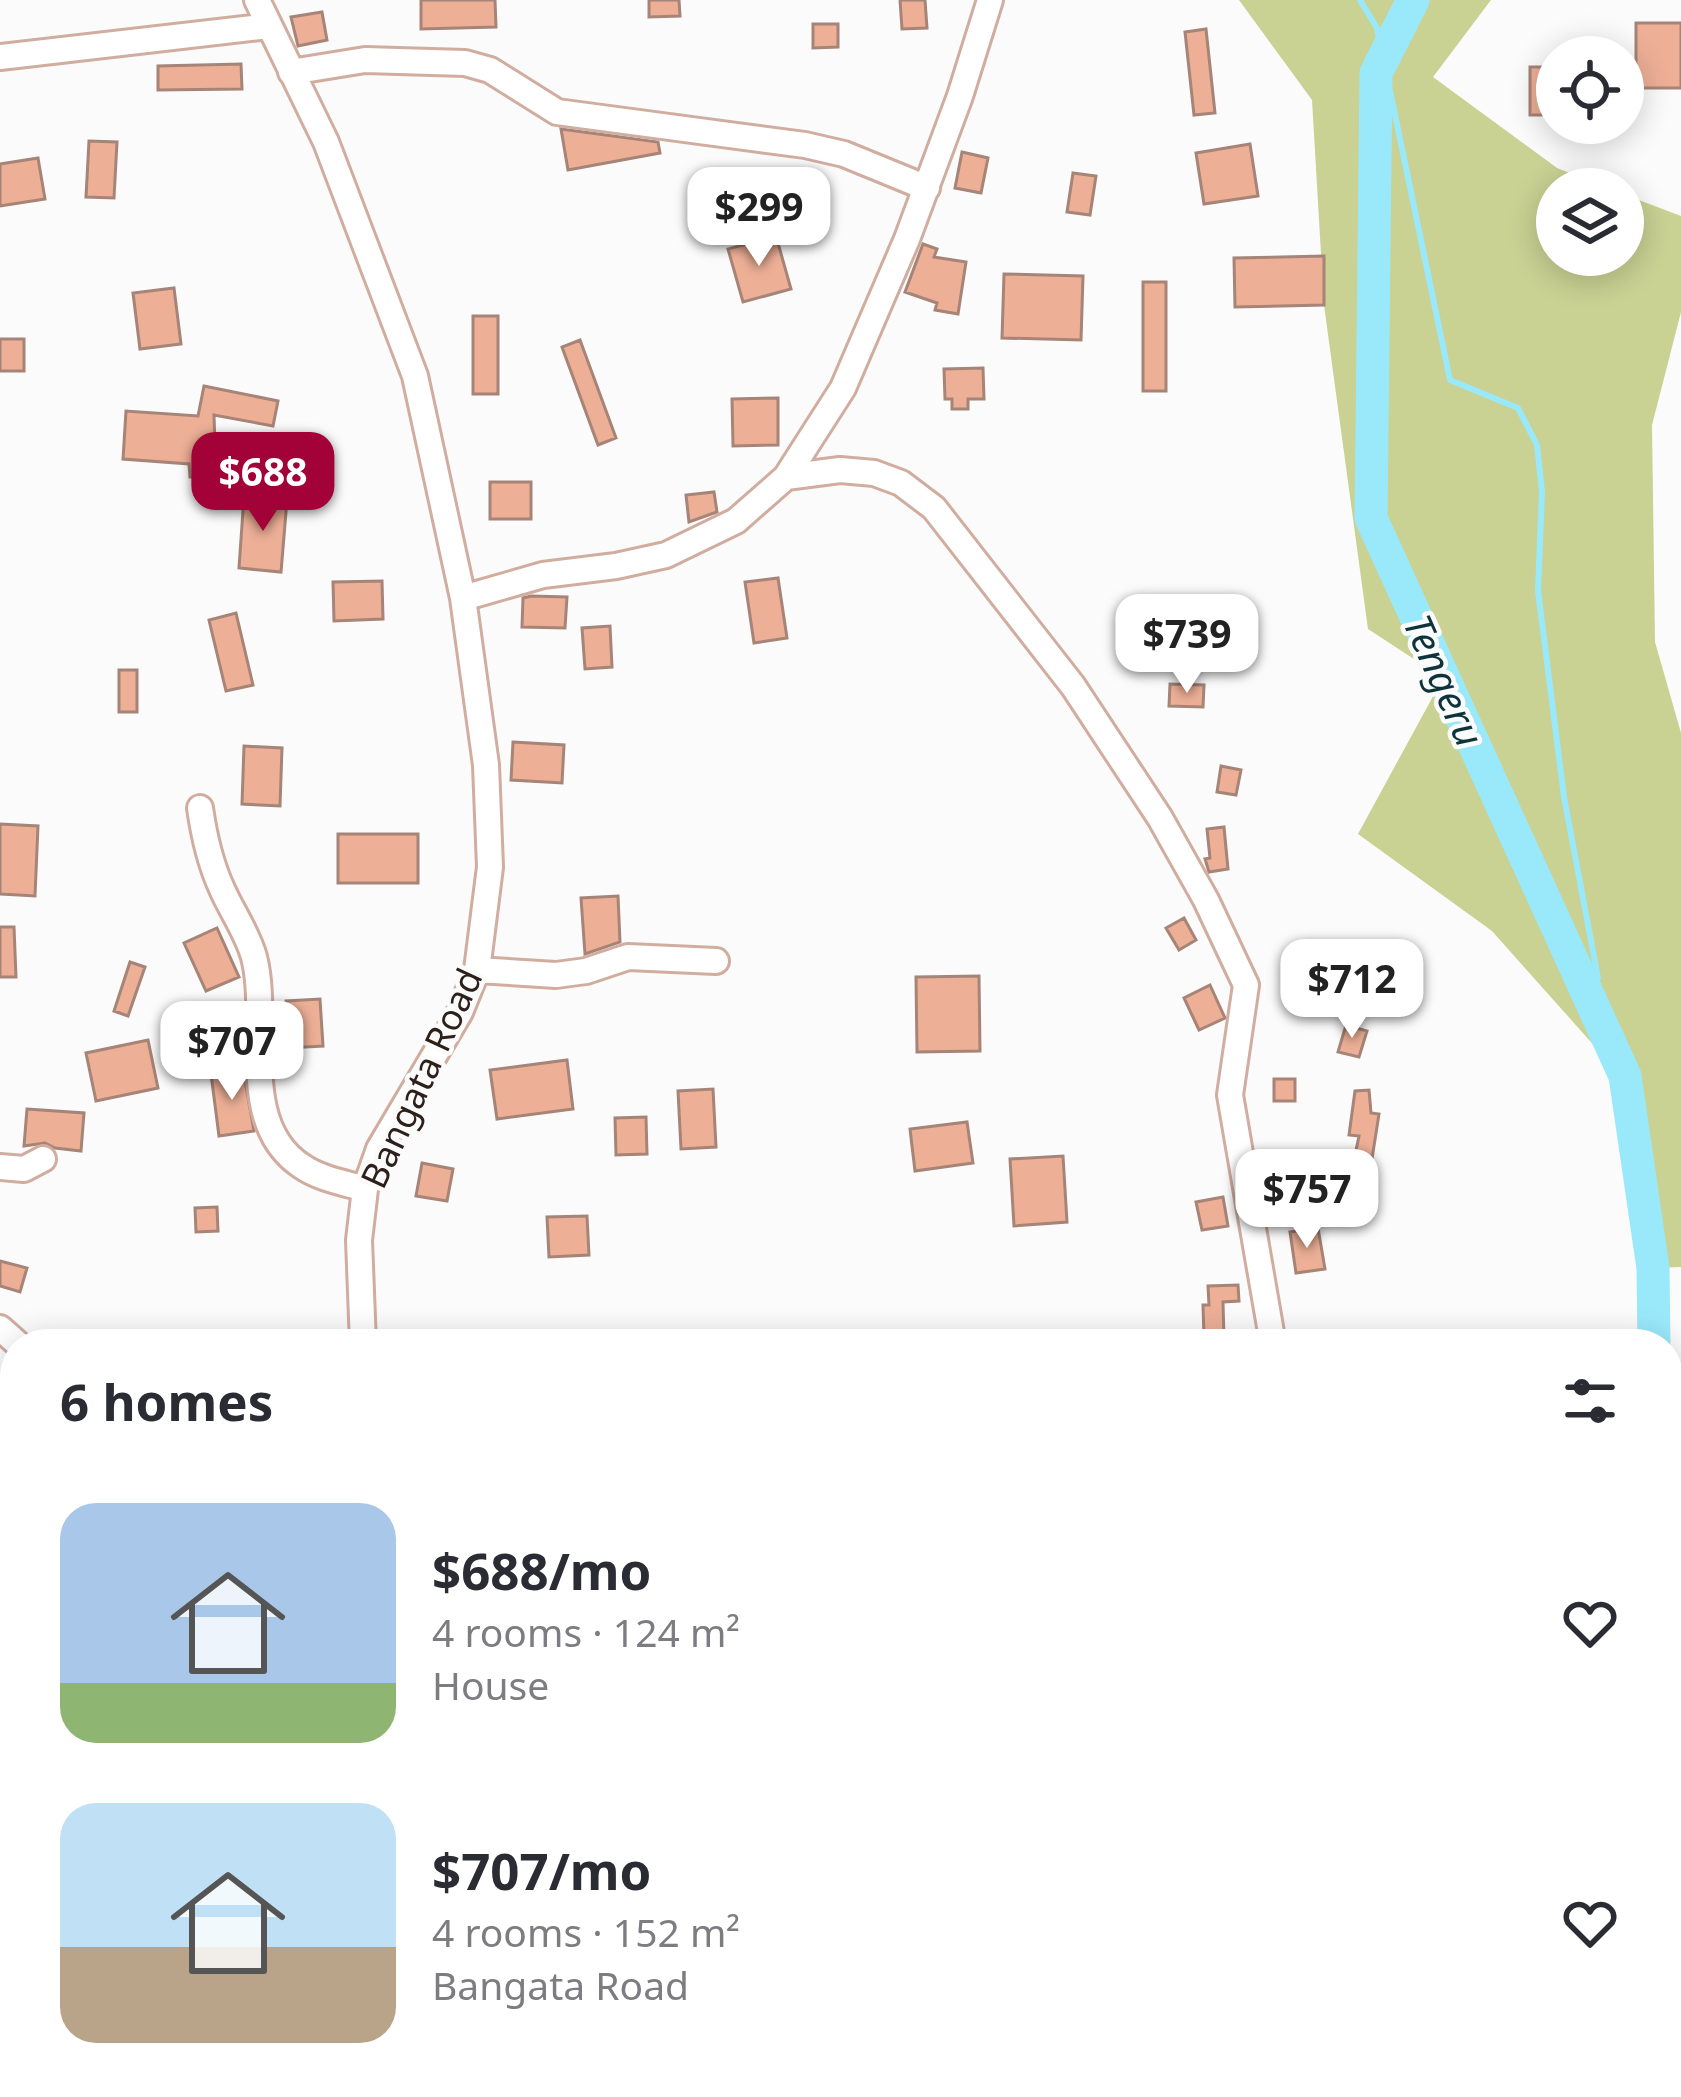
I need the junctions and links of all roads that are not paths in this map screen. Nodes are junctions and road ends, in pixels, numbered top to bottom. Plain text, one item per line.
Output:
1 (257, 0) edge
2 (990, 0) edge
3 (269, 26) junction
4 (0, 57) edge
5 (291, 72) junction
6 (928, 188) junction
7 (786, 477) junction
8 (463, 598) junction
9 (200, 808) dead end
10 (716, 961) dead end
11 (477, 970) junction
12 (43, 1159) dead end
13 (0, 1167) edge
14 (365, 1189) junction
15 (362, 1329) edge
16 (1270, 1329) edge

1 - 3 street, Bangata Road
2 - 6 street
3 - 4 street
3 - 5 street, Bangata Road
5 - 6 street
5 - 8 street, Bangata Road
6 - 7 street
7 - 8 street
7 - 16 street
8 - 11 street, Bangata Road
9 - 14 street
10 - 11 street
11 - 14 street, Bangata Road
12 - 13 street
14 - 15 street, Bangata Road

